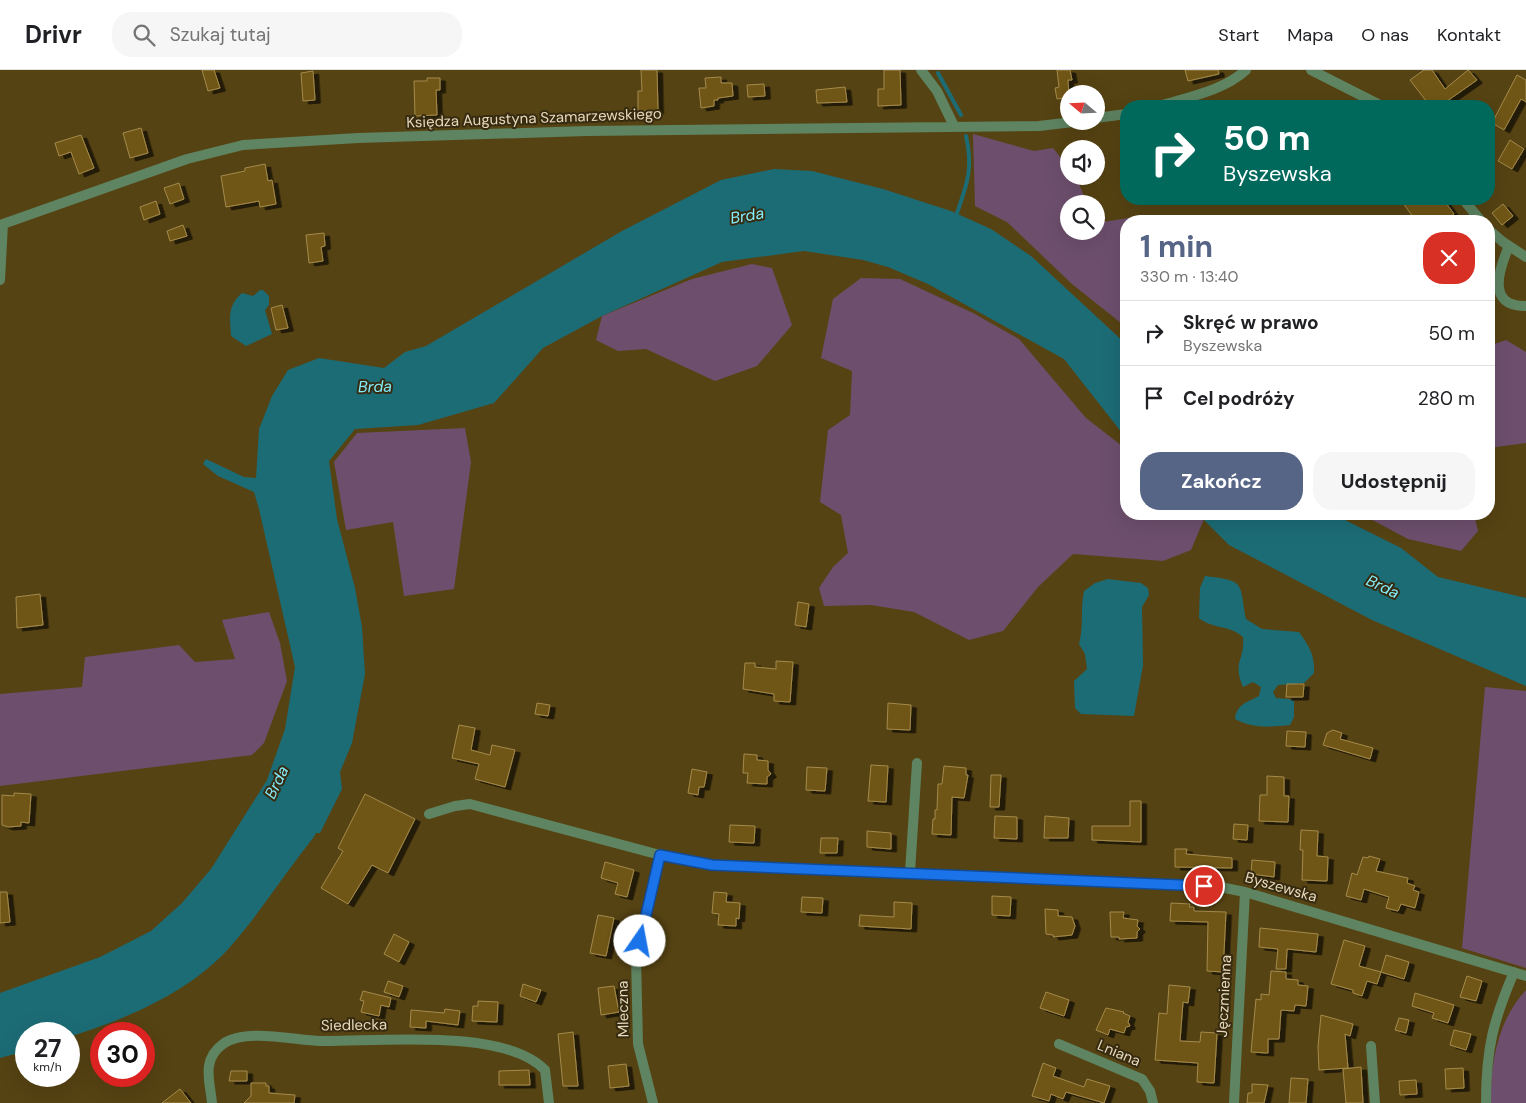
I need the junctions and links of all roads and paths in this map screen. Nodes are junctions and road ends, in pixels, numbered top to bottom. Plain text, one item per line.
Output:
1 (921, 70) edge
2 (1246, 70) edge
3 (1311, 70) edge
4 (1178, 100) edge
5 (1370, 100) edge
6 (1120, 115) edge
7 (1105, 117) edge
8 (1060, 124) edge
9 (954, 126) junction
10 (1468, 205) edge
11 (1476, 215) edge
12 (2, 225) edge
13 (1495, 235) edge
14 (1509, 246) junction
15 (1526, 257) edge
16 (0, 280) edge
17 (1526, 306) edge
18 (917, 763) dead end
19 (429, 814) dead end
20 (660, 855) junction
21 (910, 872) junction
22 (1245, 892) junction
23 (1514, 972) junction
24 (1526, 976) edge
25 (1059, 1044) dead end
26 (1371, 1046) dead end
27 (212, 1103) edge
28 (549, 1103) edge
29 (653, 1103) edge
30 (1153, 1103) edge
31 (1234, 1103) edge
32 (1376, 1103) edge
33 (1486, 1103) edge

1 - 9 street
2 - 4 street
3 - 5 street
6 - 7 street
8 - 9 street, Księdza Augustyna Szamarzewskiego
9 - 12 street, Księdza Augustyna Szamarzewskiego
10 - 11 street
12 - 16 street
13 - 14 street
14 - 15 street
14 - 17 street
18 - 21 street
19 - 20 street, Byszewska
20 - 21 street, Byszewska
20 - 29 street, Mleczna
21 - 22 street, Byszewska
22 - 23 street, Byszewska
22 - 31 street, Jęczmienna
23 - 24 street, Byszewska
23 - 33 street
25 - 30 street, Lniana
26 - 32 street
27 - 28 street, Siedlecka

